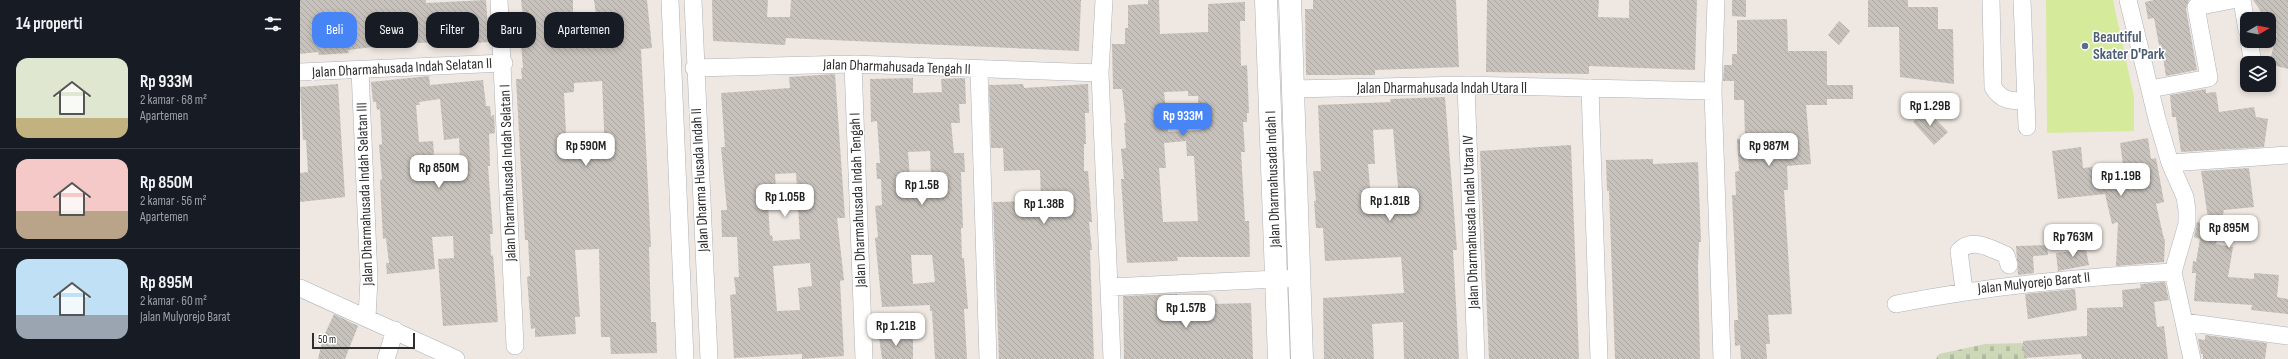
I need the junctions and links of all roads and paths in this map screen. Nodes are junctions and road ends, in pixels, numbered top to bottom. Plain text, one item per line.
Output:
1 (499, 0) edge
2 (670, 0) edge
3 (693, 0) edge
4 (1104, 0) edge
5 (1266, 0) edge
6 (1290, 0) edge
7 (1716, 0) edge
8 (1991, 0) edge
9 (2022, 0) edge
10 (2128, 0) edge
11 (2232, 0) edge
12 (2242, 0) edge
13 (2244, 12) edge
14 (504, 63) junction
15 (853, 64) junction
16 (694, 68) junction
17 (360, 70) junction
18 (978, 70) junction
19 (300, 72) edge
20 (1100, 73) junction
21 (1466, 85) junction
22 (1590, 88) junction
23 (1293, 89) junction
24 (2150, 89) junction
25 (1713, 91) junction
26 (2026, 101) junction
27 (2027, 127) dead end
28 (2288, 155) edge
29 (2170, 163) junction
30 (2009, 265) dead end
31 (2173, 272) junction
32 (1300, 278) junction
33 (1276, 279) junction
34 (1110, 287) junction
35 (300, 288) edge
36 (1964, 290) junction
37 (1896, 304) dead end
38 (367, 317) junction
39 (2184, 322) junction
40 (395, 330) junction
41 (2288, 336) edge
42 (515, 346) dead end
43 (453, 358) edge
44 (386, 359) edge
45 (685, 359) edge
46 (709, 359) edge
47 (864, 359) edge
48 (988, 359) edge
49 (1112, 359) edge
50 (1279, 359) edge
51 (1302, 359) edge
52 (1476, 359) edge
53 (1599, 359) edge
54 (1722, 359) edge
55 (2192, 359) edge

1 - 14 street, Jalan Dharmahusada Indah Selatan I
2 - 45 street, Jalan Dharma Husada Indah II
3 - 16 street, Jalan Dharma Husada Indah II
4 - 20 street
5 - 33 main road, Jalan Dharmahusada Indah I
6 - 23 main road, Jalan Dharmahusada Indah I
7 - 25 street
8 - 26 street
9 - 26 street
10 - 24 street
11 - 24 street
12 - 13 street
14 - 17 street, Jalan Dharmahusada Indah Selatan II
14 - 42 street, Jalan Dharmahusada Indah Selatan I
15 - 16 street, Jalan Dharmahusada Tengah II
15 - 18 street, Jalan Dharmahusada Tengah II
15 - 47 street, Jalan Dharmahusada Indah Tengah I
16 - 46 street, Jalan Dharma Husada Indah II
17 - 19 street, Jalan Dharmahusada Indah Selatan II
17 - 38 street, Jalan Dharmahusada Indah Selatan III
18 - 20 street, Jalan Dharmahusada Tengah II
18 - 48 street
20 - 34 street
21 - 22 street, Jalan Dharmahusada Indah Utara II
21 - 23 street, Jalan Dharmahusada Indah Utara II
21 - 52 street, Jalan Dharmahusada Indah Utara IV
22 - 25 street, Jalan Dharmahusada Indah Utara II
22 - 53 street
23 - 32 main road, Jalan Dharmahusada Indah I
24 - 29 street
25 - 54 street
26 - 27 street
28 - 29 street
29 - 31 street
30 - 36 street
31 - 36 street, Jalan Mulyorejo Barat II
31 - 39 street
32 - 33 street
32 - 51 main road, Jalan Dharmahusada Indah I
33 - 34 street
33 - 50 main road, Jalan Dharmahusada Indah I
34 - 49 street
35 - 38 street
36 - 37 street, Jalan Mulyorejo Barat II
38 - 40 street
39 - 41 street
39 - 55 street
40 - 43 street
40 - 44 street

